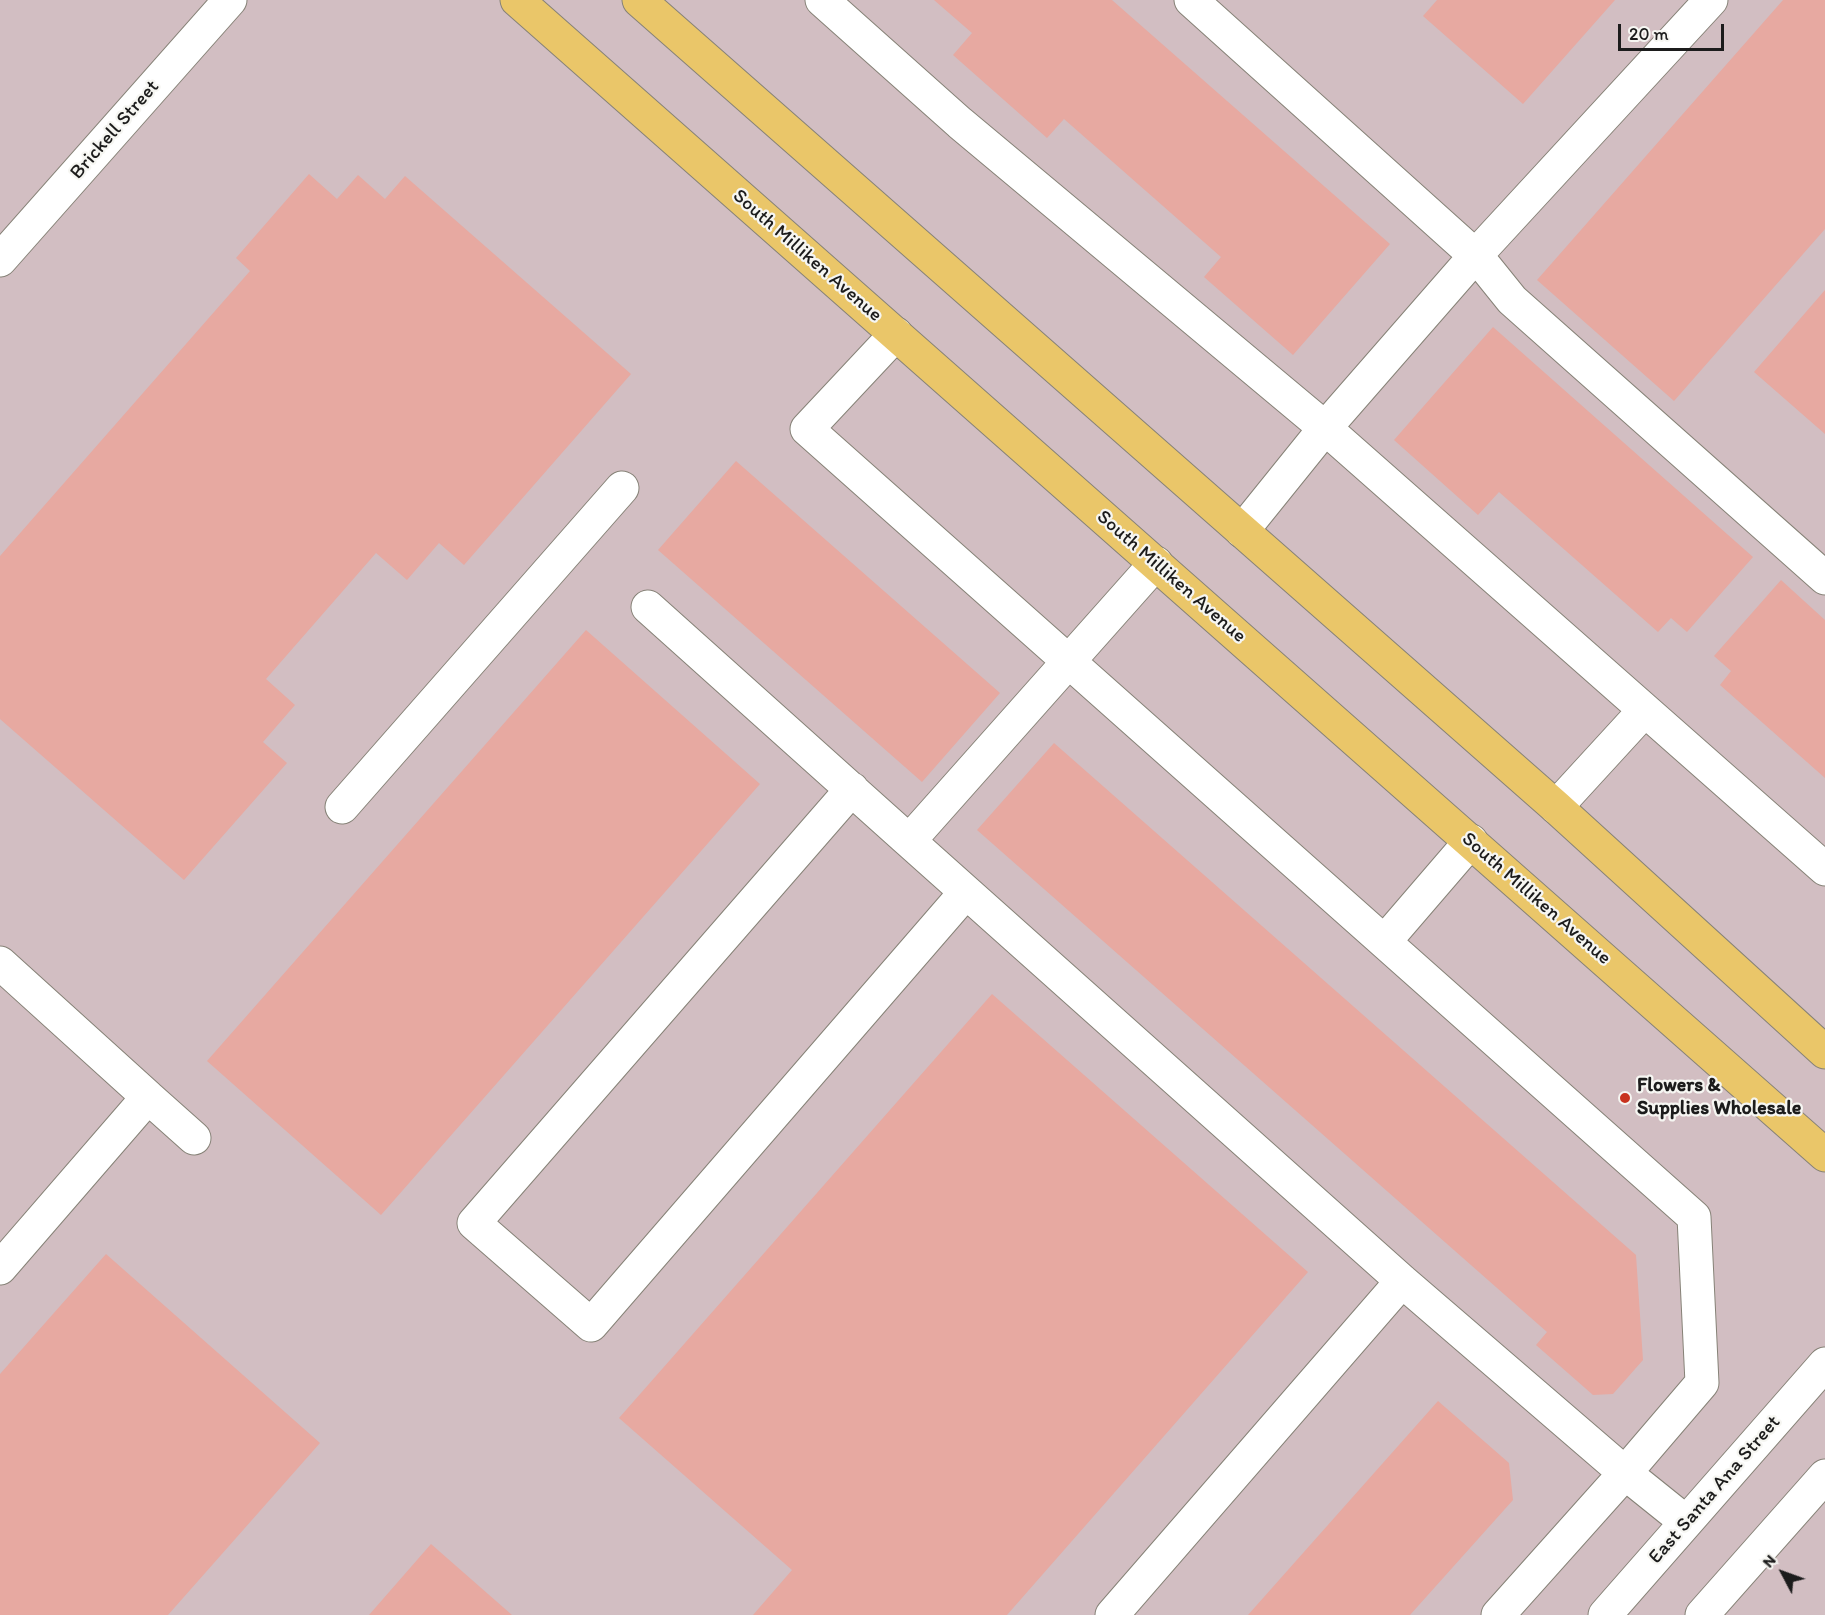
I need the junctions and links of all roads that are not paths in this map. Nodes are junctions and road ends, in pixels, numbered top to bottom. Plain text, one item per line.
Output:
1 (230, 0) edge
2 (517, 0) edge
3 (639, 0) edge
4 (822, 0) edge
5 (1191, 0) edge
6 (1711, 0) edge
7 (1476, 255) junction
8 (0, 260) edge
9 (896, 334) junction
10 (1325, 428) junction
11 (622, 488) dead end
12 (1242, 531) junction
13 (1156, 563) junction
14 (1825, 578) edge
15 (648, 608) dead end
16 (1068, 662) junction
17 (1644, 711) junction
18 (852, 789) junction
19 (342, 807) dead end
20 (1556, 807) junction
21 (909, 841) junction
22 (1471, 841) junction
23 (1825, 869) edge
24 (966, 892) junction
25 (1385, 941) junction
26 (0, 963) edge
27 (1825, 1052) edge
28 (148, 1097) junction
29 (194, 1138) dead end
30 (1825, 1155) edge
31 (0, 1268) edge
32 (1402, 1281) junction
33 (1825, 1364) edge
34 (1625, 1473) junction
35 (1825, 1476) edge
36 (1686, 1522) junction
37 (1112, 1615) edge
38 (1498, 1615) edge
39 (1605, 1615) edge
40 (1702, 1615) edge

1 - 8 street, Brickell Street
2 - 9 main road, South Milliken Avenue
3 - 12 main road
4 - 10 street
5 - 7 street
6 - 7 street
7 - 10 street
7 - 14 street
9 - 13 main road, South Milliken Avenue
9 - 16 street
10 - 12 street
10 - 17 street
11 - 19 street
12 - 20 main road
13 - 16 street
13 - 22 main road, South Milliken Avenue
15 - 18 street
16 - 21 street
16 - 25 street
17 - 20 street
17 - 23 street
18 - 21 street
18 - 24 street
20 - 27 main road
21 - 24 street
22 - 25 street
22 - 30 main road, South Milliken Avenue
24 - 32 street
25 - 34 street
26 - 28 street
28 - 29 street
28 - 31 street
32 - 34 street
32 - 37 street
33 - 36 street, East Santa Ana Street
34 - 36 street
34 - 38 street
35 - 40 street
36 - 39 street, East Santa Ana Street

